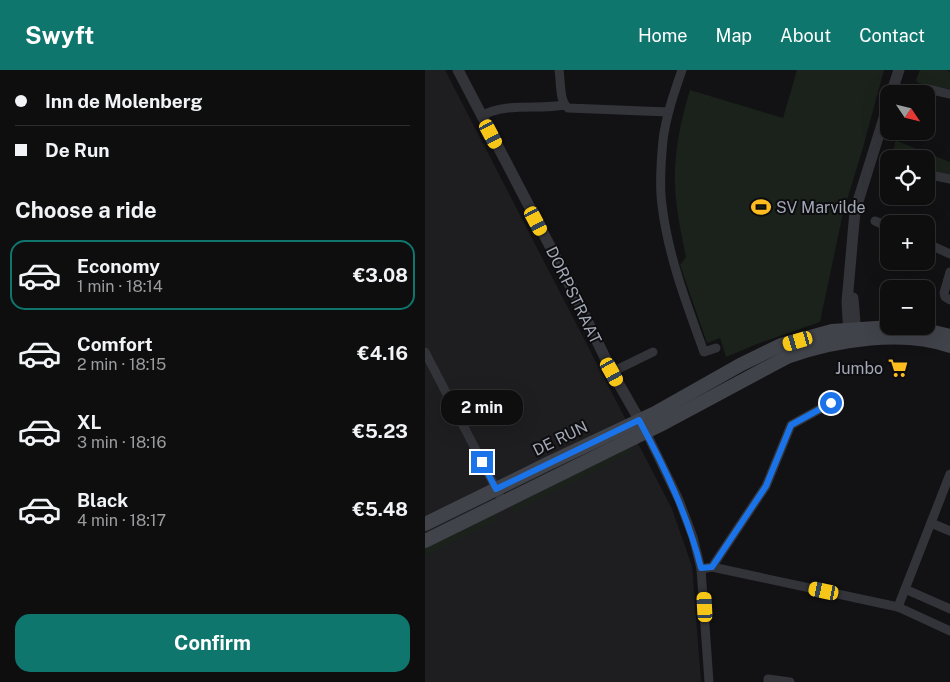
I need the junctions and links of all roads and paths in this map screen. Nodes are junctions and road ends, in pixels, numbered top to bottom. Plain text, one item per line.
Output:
1 (458, 70) edge
2 (559, 70) edge
3 (682, 70) edge
4 (899, 70) edge
5 (894, 85) edge
6 (935, 91) edge
7 (950, 94) edge
8 (565, 105) junction
9 (668, 112) junction
10 (481, 116) junction
11 (880, 131) edge
12 (935, 176) edge
13 (950, 179) edge
14 (875, 221) dead end
15 (880, 223) edge
16 (935, 248) edge
17 (950, 254) edge
18 (949, 278) edge
19 (948, 298) edge
20 (852, 335) junction
21 (950, 336) edge
22 (950, 346) edge
23 (716, 348) dead end
24 (425, 352) edge
25 (653, 352) dead end
26 (612, 372) junction
27 (831, 403) dead end
28 (643, 426) junction
29 (950, 474) edge
30 (496, 489) junction
31 (503, 502) junction
32 (931, 523) junction
33 (425, 524) edge
34 (950, 531) edge
35 (425, 541) edge
36 (712, 567) junction
37 (701, 568) junction
38 (905, 589) junction
39 (898, 607) junction
40 (950, 609) edge
41 (950, 631) edge
42 (709, 682) edge
43 (768, 682) edge
44 (790, 682) edge

1 - 10 street, DORPSTRAAT
2 - 8 street
3 - 9 street
4 - 5 street
6 - 7 street
8 - 9 street
8 - 10 street
9 - 23 street
10 - 26 street, DORPSTRAAT
11 - 20 street
12 - 13 street
14 - 15 street
16 - 17 street
18 - 19 street
20 - 21 main road
20 - 22 main road
20 - 28 main road
24 - 30 street
25 - 26 street
26 - 28 street, DORPSTRAAT
27 - 36 street
28 - 30 main road, DE RUN
28 - 31 main road, DE RUN
28 - 37 street
29 - 32 street
30 - 31 street
30 - 33 main road, DE RUN
31 - 35 main road, DE RUN
32 - 34 street
32 - 38 street
36 - 37 street
36 - 39 street
37 - 42 street
38 - 39 street
38 - 40 street
39 - 41 street
43 - 44 street

